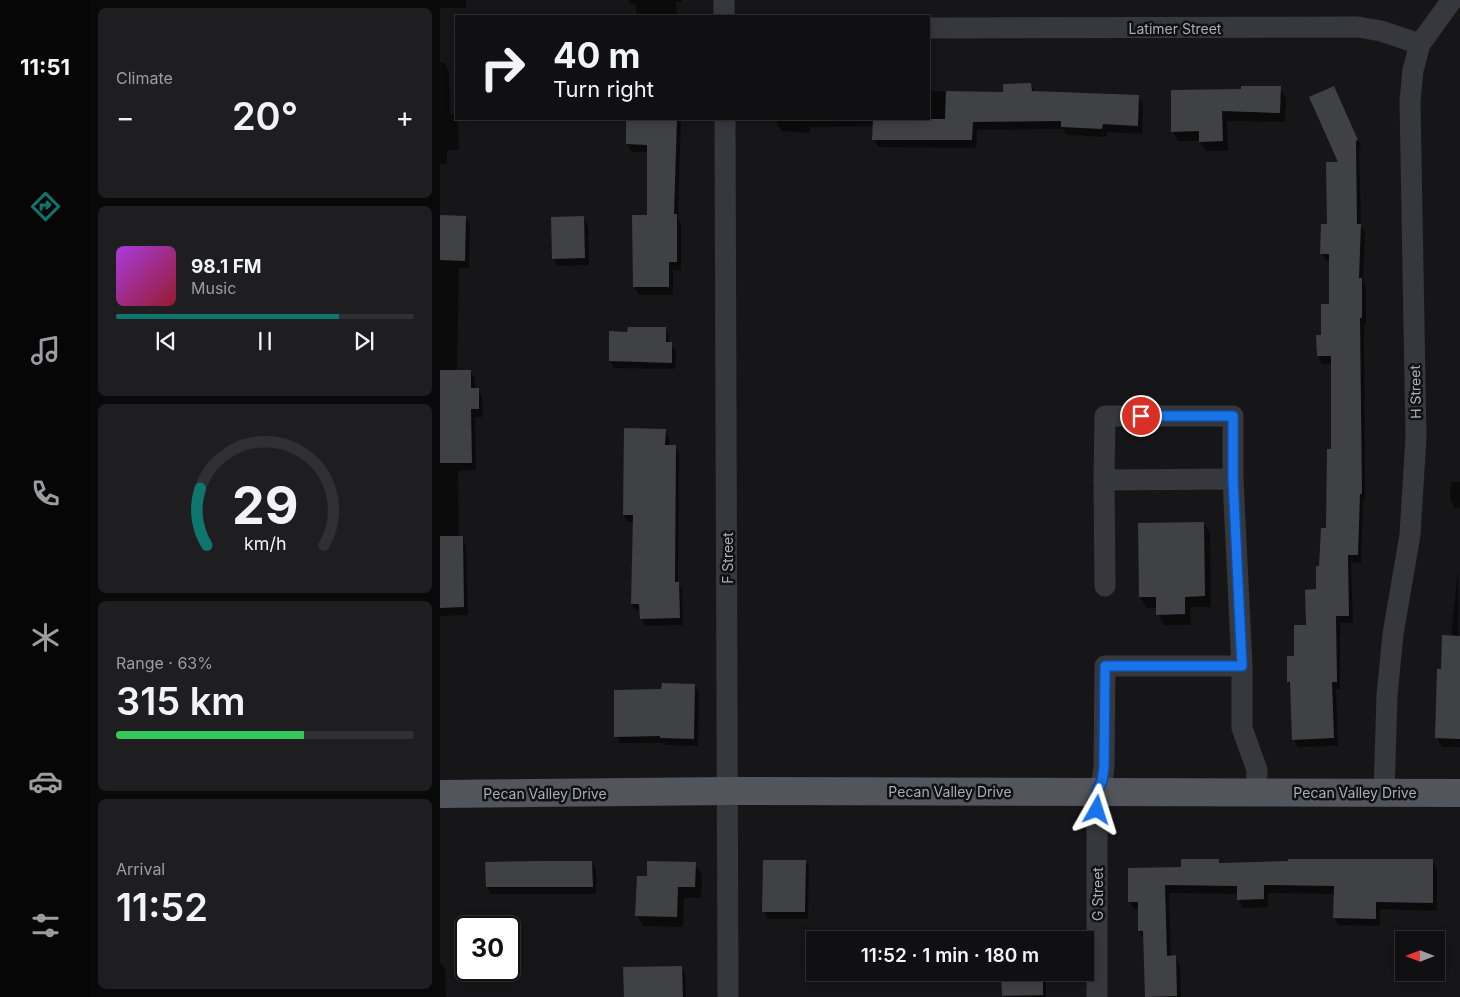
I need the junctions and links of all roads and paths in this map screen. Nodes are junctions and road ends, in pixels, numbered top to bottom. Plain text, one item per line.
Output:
1 (724, 0) edge
2 (1452, 0) edge
3 (724, 15) edge
4 (930, 28) edge
5 (1420, 44) junction
6 (725, 120) edge
7 (1233, 479) junction
8 (1104, 480) junction
9 (1105, 586) dead end
10 (1242, 666) junction
11 (728, 791) junction
12 (1097, 791) junction
13 (1256, 792) junction
14 (1384, 793) junction
15 (1460, 793) edge
16 (440, 794) edge
17 (728, 997) edge
18 (1097, 997) edge

1 - 3 street
2 - 5 street, H Street
4 - 5 street, Latimer Street
5 - 14 street, H Street
6 - 11 street, F Street
7 - 8 street
7 - 8 street
7 - 10 street
8 - 9 street
10 - 12 street, G Street
10 - 13 street
11 - 12 main road, Pecan Valley Drive
11 - 16 main road, Pecan Valley Drive
11 - 17 street, F Street
12 - 13 main road, Pecan Valley Drive
12 - 18 street, G Street
13 - 14 main road, Pecan Valley Drive
14 - 15 main road, Pecan Valley Drive

